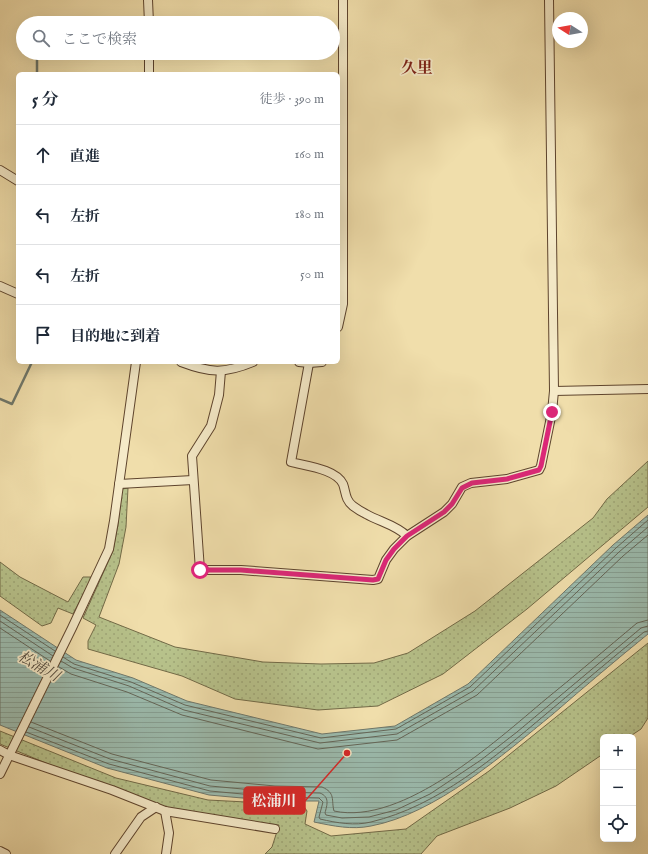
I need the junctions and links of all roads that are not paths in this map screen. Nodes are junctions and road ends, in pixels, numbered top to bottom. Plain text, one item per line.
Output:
1 (148, 0) edge
2 (343, 0) edge
3 (549, 0) edge
4 (149, 16) edge
5 (149, 60) edge
6 (149, 72) edge
7 (0, 170) edge
8 (16, 180) edge
9 (0, 286) edge
10 (16, 293) edge
11 (340, 315) edge
12 (136, 364) edge
13 (186, 364) edge
14 (248, 364) edge
15 (310, 364) edge
16 (220, 371) junction
17 (648, 389) edge
18 (554, 392) junction
19 (193, 480) junction
20 (119, 484) junction
21 (407, 536) junction
22 (0, 750) edge
23 (11, 752) junction
24 (0, 774) edge
25 (156, 807) junction
26 (165, 810) junction
27 (275, 829) dead end
28 (0, 851) edge
29 (6, 854) edge
30 (115, 854) edge
31 (166, 854) edge

1 - 4 street
2 - 11 street
3 - 18 street
5 - 6 street
7 - 8 street
9 - 10 street
12 - 20 street
13 - 16 street
14 - 16 street
15 - 21 street
16 - 19 street
17 - 18 street
18 - 21 street
19 - 20 street
19 - 21 street
20 - 23 street
22 - 23 street
23 - 24 street
23 - 25 street
25 - 26 street
25 - 30 street
26 - 27 street
26 - 31 street
28 - 29 street

